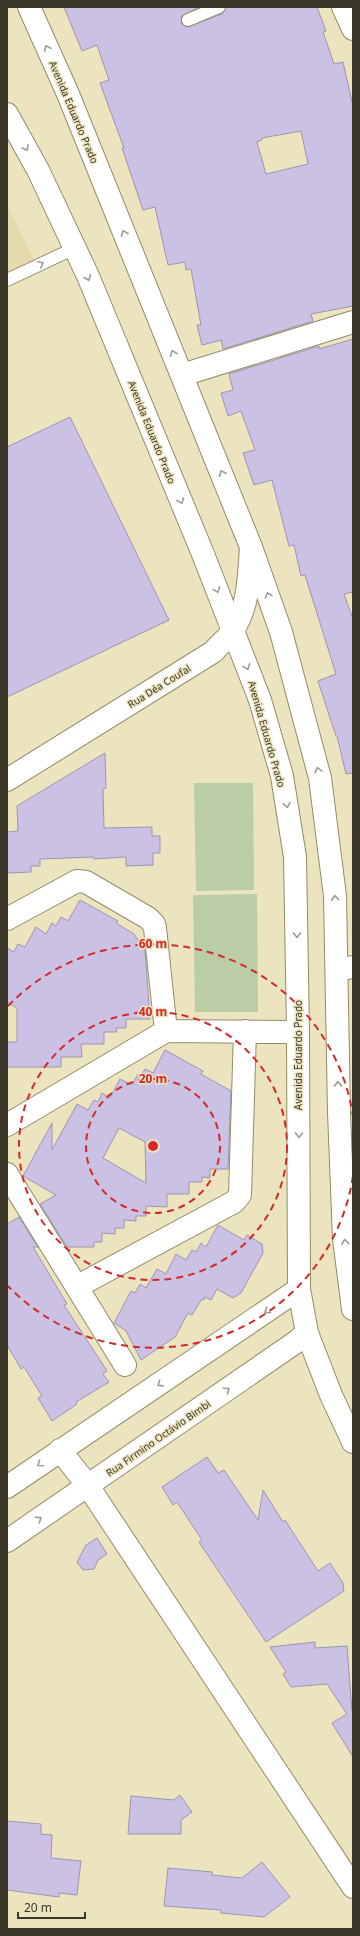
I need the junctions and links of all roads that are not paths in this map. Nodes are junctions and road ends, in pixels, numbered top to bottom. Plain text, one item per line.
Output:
1 (29, 7) edge
2 (219, 7) edge
3 (343, 7) edge
4 (188, 20) dead end
5 (353, 29) edge
6 (7, 114) edge
7 (75, 248) junction
8 (7, 280) edge
9 (353, 322) edge
10 (182, 375) junction
11 (251, 547) junction
12 (233, 631) junction
13 (7, 780) edge
14 (7, 919) edge
15 (345, 969) edge
16 (166, 1031) junction
17 (252, 1032) junction
18 (298, 1032) junction
19 (346, 1110) edge
20 (7, 1125) edge
21 (7, 1174) edge
22 (78, 1286) junction
23 (299, 1289) junction
24 (353, 1309) edge
25 (307, 1333) junction
26 (125, 1365) dead end
27 (353, 1442) edge
28 (60, 1450) junction
29 (88, 1486) junction
30 (7, 1487) edge
31 (7, 1541) edge
32 (353, 1887) edge

10 -> 1 street, Avenida Eduardo Prado
2 - 4 lane
3 - 5 street
6 -> 7 street, Avenida Eduardo Prado
8 -> 7 lane
7 -> 12 street, Avenida Eduardo Prado
9 - 10 street
11 -> 10 street, Avenida Eduardo Prado
11 - 12 street, Rua Déa Coufal
15 -> 11 street, Avenida Eduardo Prado
12 - 13 street, Rua Déa Coufal
12 -> 18 street, Avenida Eduardo Prado
14 - 16 street
19 -> 15 street, Avenida Eduardo Prado
16 - 17 street
16 - 20 street
17 - 18 street
17 - 22 street
18 -> 23 street, Avenida Eduardo Prado
24 -> 19 street, Avenida Eduardo Prado
21 - 22 street
22 - 26 street
23 - 25 street, Avenida Eduardo Prado
23 -> 28 street
25 - 27 street, Avenida Eduardo Prado
29 -> 25 street, Rua Firmino Octávio Bimbi
28 - 29 street
28 -> 30 street
31 -> 29 street, Rua Firmino Octávio Bimbi
29 - 32 street

